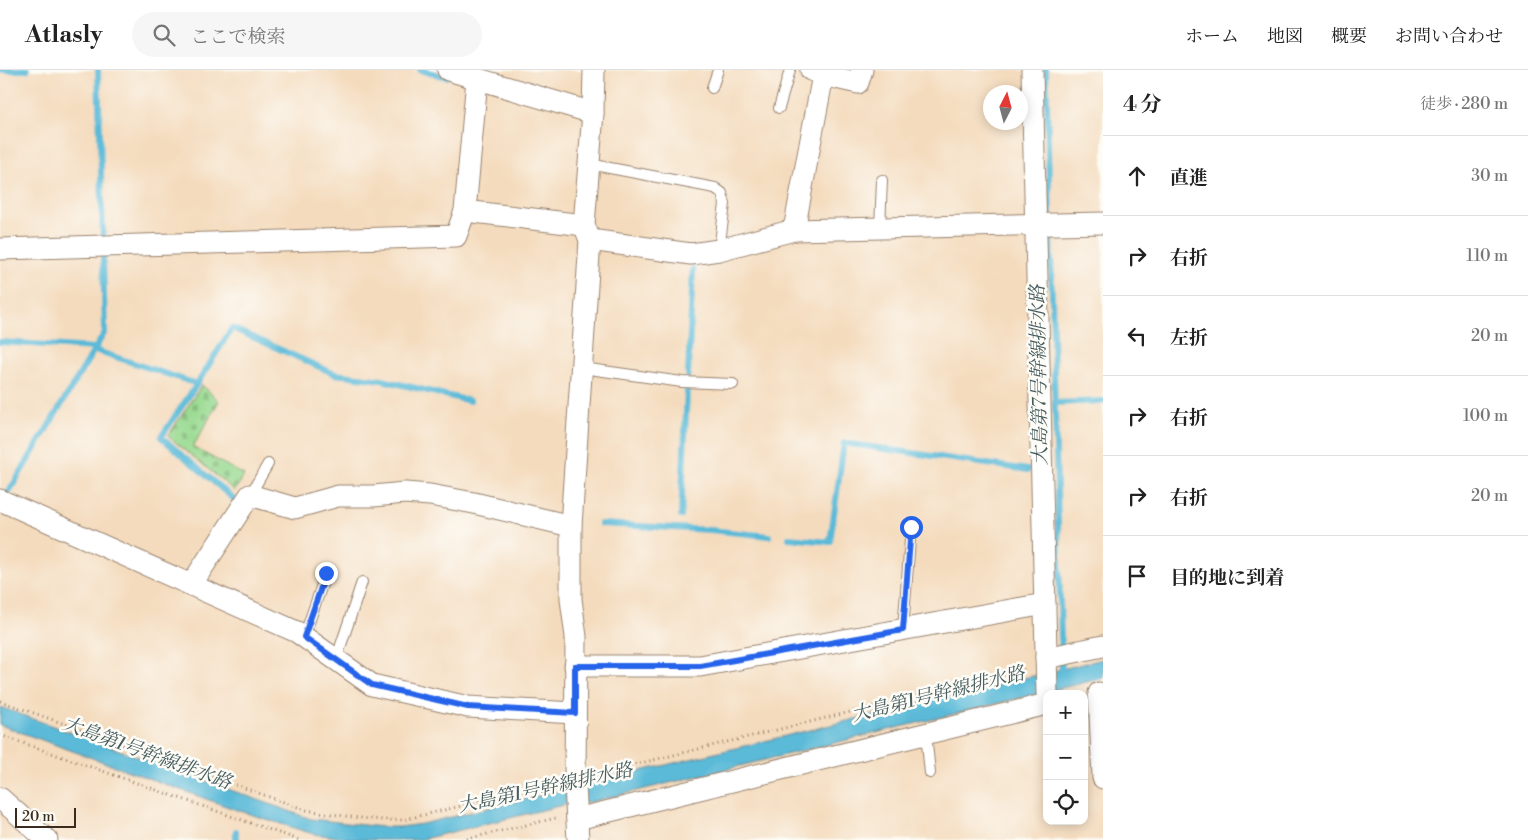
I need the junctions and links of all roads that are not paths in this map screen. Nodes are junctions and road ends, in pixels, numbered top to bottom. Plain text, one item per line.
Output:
1 (448, 70) edge
2 (594, 70) edge
3 (718, 70) edge
4 (790, 70) edge
5 (862, 70) edge
6 (1032, 70) edge
7 (817, 72) edge
8 (477, 79) junction
9 (712, 88) dead end
10 (778, 108) dead end
11 (593, 113) junction
12 (589, 164) junction
13 (882, 180) dead end
14 (465, 210) junction
15 (1103, 222) edge
16 (1046, 224) junction
17 (880, 228) junction
18 (794, 230) junction
19 (587, 232) junction
20 (0, 249) edge
21 (719, 250) junction
22 (582, 368) junction
23 (733, 384) dead end
24 (268, 464) dead end
25 (250, 495) junction
26 (0, 500) edge
27 (571, 526) junction
28 (911, 527) dead end
29 (326, 573) dead end
30 (362, 582) dead end
31 (191, 585) junction
32 (1045, 604) junction
33 (903, 630) junction
34 (304, 637) junction
35 (1103, 646) edge
36 (336, 660) junction
37 (1052, 661) junction
38 (575, 666) junction
39 (1048, 690) edge
40 (1095, 694) edge
41 (1043, 705) edge
42 (575, 713) junction
43 (926, 734) junction
44 (930, 774) dead end
45 (1103, 778) edge
46 (0, 798) edge
47 (576, 813) junction
48 (47, 840) edge
49 (578, 840) edge

1 - 8 street
2 - 11 street
3 - 9 lane
4 - 10 lane
5 - 7 street
6 - 16 street
7 - 18 street
8 - 11 street
8 - 14 street
11 - 12 street
12 - 19 street
12 - 21 lane
13 - 17 lane
14 - 19 street
14 - 20 street
15 - 16 street
16 - 17 street
16 - 32 street
17 - 18 street
18 - 21 street
19 - 21 street
19 - 22 street
22 - 23 lane
22 - 27 street
24 - 25 lane
25 - 27 street
25 - 31 street
26 - 31 street
27 - 38 street
28 - 33 lane
29 - 34 lane
30 - 36 lane
31 - 34 street
32 - 33 street
32 - 37 street
33 - 38 street
34 - 36 street
35 - 37 street
36 - 42 street
37 - 39 street
38 - 42 street
40 - 45 street
41 - 43 street
42 - 47 street
43 - 44 lane
43 - 47 street
46 - 48 street
47 - 49 street

